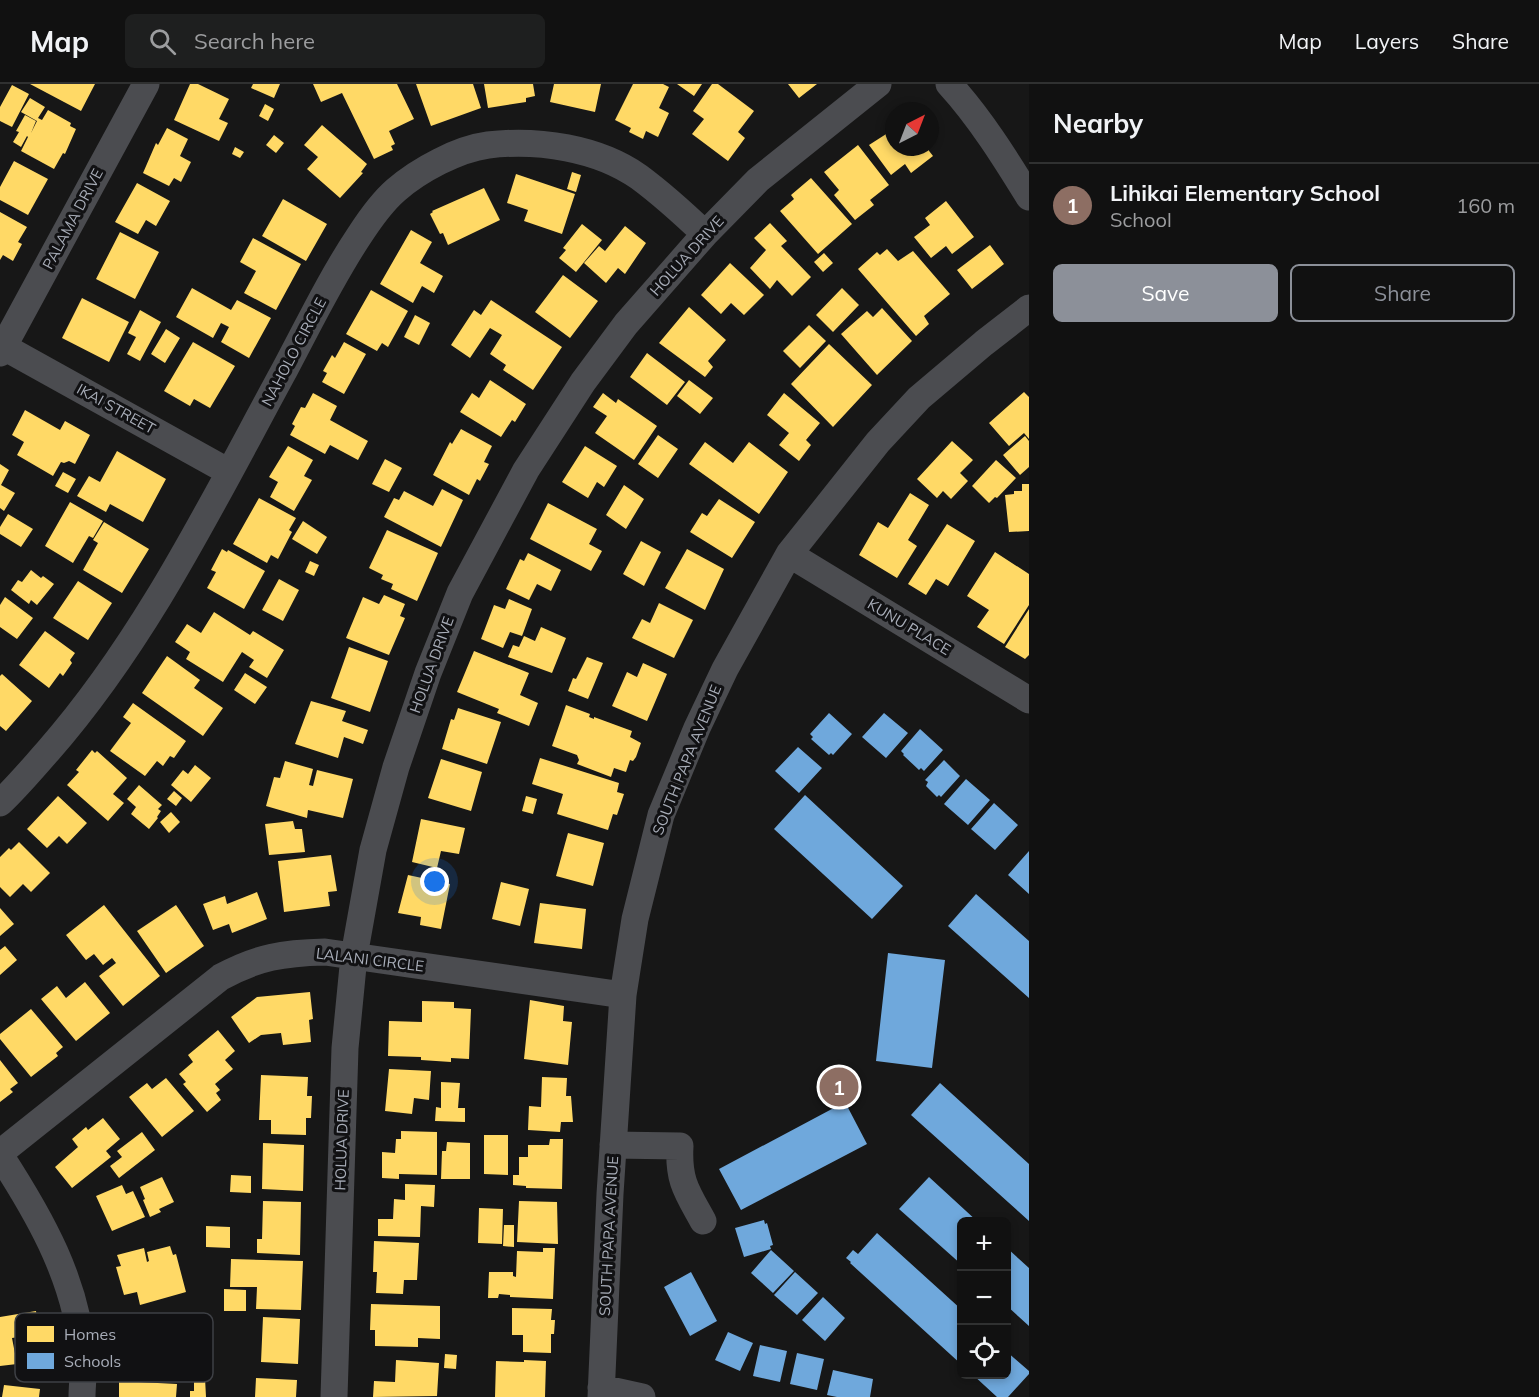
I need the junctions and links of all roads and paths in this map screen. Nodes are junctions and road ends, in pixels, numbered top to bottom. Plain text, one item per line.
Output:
1 (146, 84) edge
2 (878, 84) edge
3 (949, 84) edge
4 (1029, 197) edge
5 (705, 234) junction
6 (1029, 308) edge
7 (2, 350) edge
8 (229, 472) junction
9 (789, 554) junction
10 (1029, 700) edge
11 (0, 803) edge
12 (354, 956) junction
13 (623, 995) junction
14 (613, 1145) junction
15 (0, 1154) edge
16 (703, 1221) dead end
17 (75, 1313) edge
18 (82, 1382) edge
19 (601, 1392) edge
20 (82, 1397) edge
21 (334, 1397) edge
22 (642, 1397) edge

1 - 7 street, PALAMA DRIVE
2 - 5 street, HOLUA DRIVE
3 - 4 street
5 - 8 street, NAHOLO CIRCLE
5 - 12 street, HOLUA DRIVE
6 - 9 street, SOUTH PAPA AVENUE
7 - 8 street, IKAI STREET
8 - 11 street, NAHOLO CIRCLE
9 - 10 street, KUNU PLACE
9 - 13 street, SOUTH PAPA AVENUE
12 - 13 street, LALANI CIRCLE
12 - 15 street, LALANI CIRCLE
12 - 21 street, HOLUA DRIVE
13 - 14 street, SOUTH PAPA AVENUE
14 - 16 street
14 - 19 street, SOUTH PAPA AVENUE
15 - 17 street
18 - 20 street
19 - 22 street

